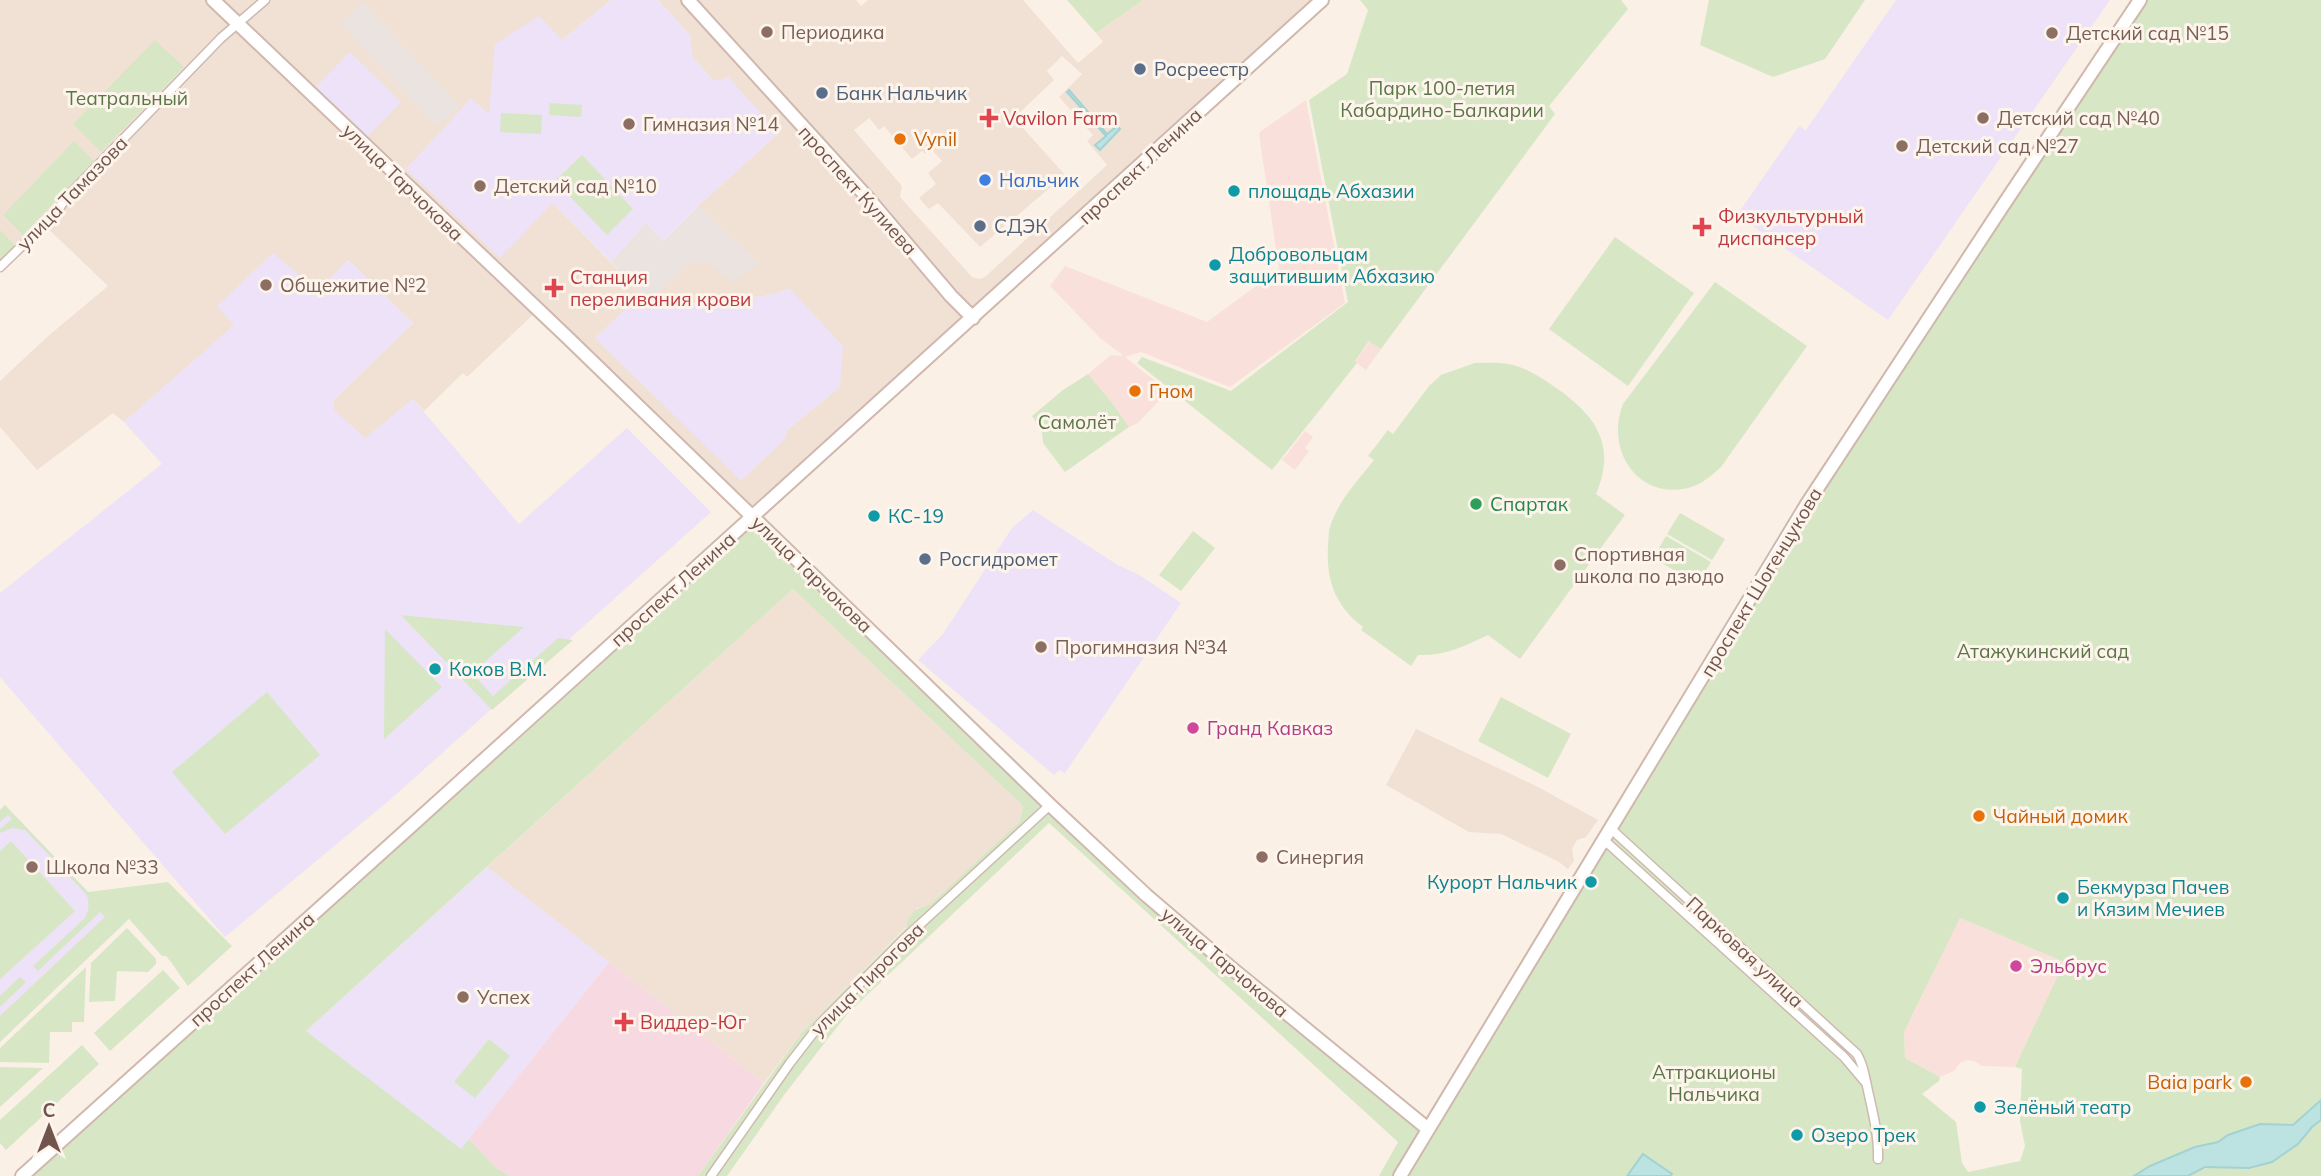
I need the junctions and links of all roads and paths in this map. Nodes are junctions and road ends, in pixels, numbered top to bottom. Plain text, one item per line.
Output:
1 (213, 0) edge
2 (265, 0) edge
3 (688, 0) edge
4 (1322, 0) edge
5 (2140, 0) edge
6 (238, 24) junction
7 (0, 268) edge
8 (973, 317) junction
9 (752, 517) junction
10 (1050, 805) junction
11 (1607, 834) junction
12 (1866, 1083) junction
13 (1428, 1129) junction
14 (1878, 1159) dead end
15 (22, 1176) edge
16 (711, 1176) edge
17 (1400, 1176) edge

1 - 6 street, улица Тарчокова
2 - 6 street, улица Тамазова
3 - 8 street, проспект Кулиева
4 - 8 street, проспект Ленина
5 - 11 street, проспект Шогенцукова
6 - 7 street, улица Тамазова
6 - 9 street, улица Тарчокова
8 - 9 street, проспект Ленина
9 - 10 street, улица Тарчокова
9 - 15 street, проспект Ленина
10 - 13 street, улица Тарчокова
10 - 16 street, улица Пирогова
11 - 12 street, Парковая улица
11 - 12 street, Парковая улица
11 - 13 street, проспект Шогенцукова
12 - 14 street, Парковая улица
13 - 17 street, проспект Шогенцукова

